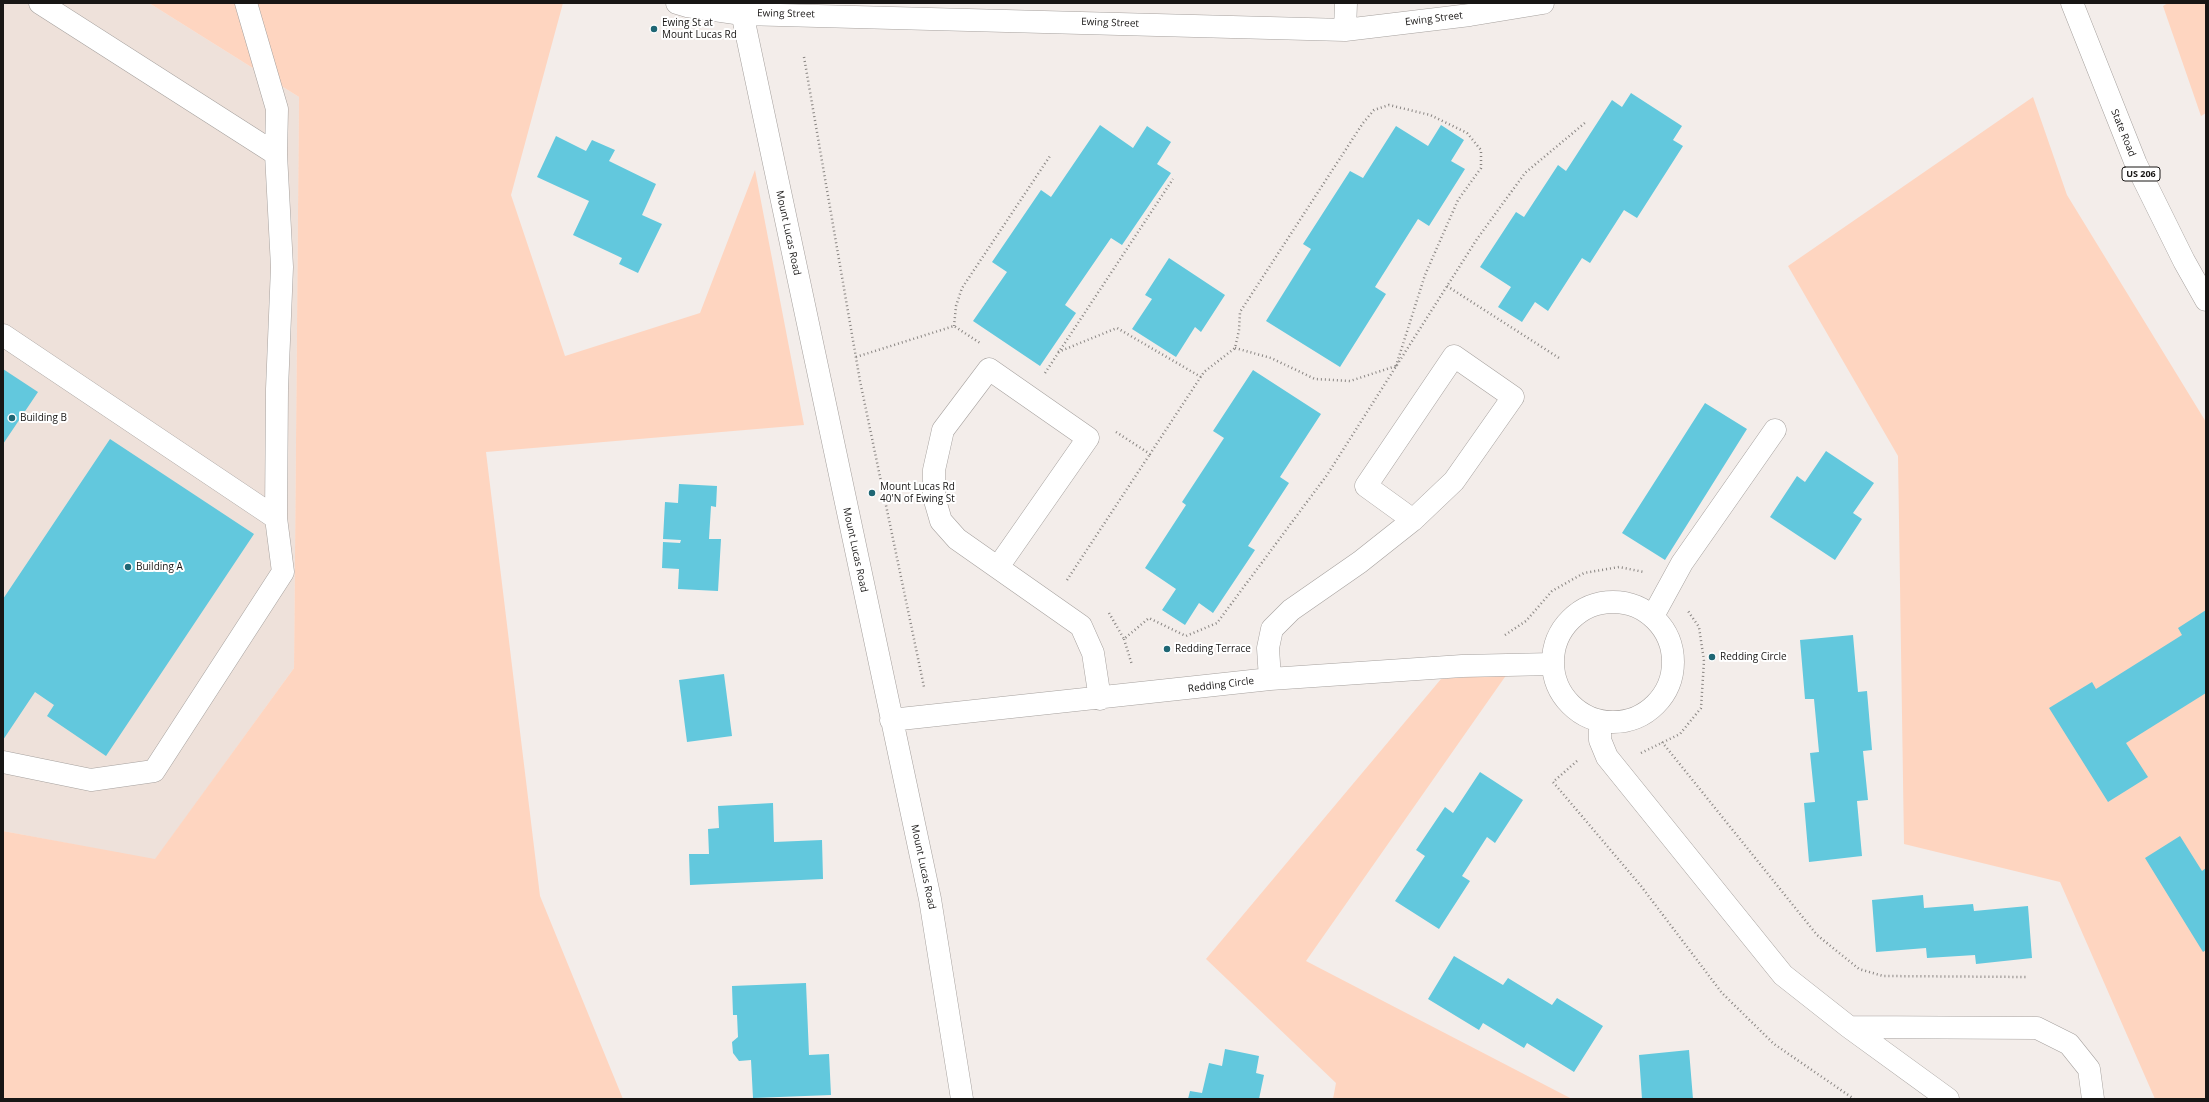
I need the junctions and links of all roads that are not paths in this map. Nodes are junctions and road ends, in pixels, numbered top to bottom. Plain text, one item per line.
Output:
1 (40, 3) edge
2 (246, 3) edge
3 (677, 3) edge
4 (1346, 3) edge
5 (1543, 3) edge
6 (2072, 3) edge
7 (741, 8) edge
8 (1345, 30) junction
9 (276, 154) junction
10 (2206, 300) edge
11 (3, 335) edge
12 (1775, 430) dead end
13 (276, 518) junction
14 (1413, 520) junction
15 (998, 567) junction
16 (1653, 616) junction
17 (1552, 664) junction
18 (1270, 679) junction
19 (1100, 699) junction
20 (891, 720) junction
21 (1600, 721) junction
22 (3, 762) edge
23 (1849, 1027) junction
24 (962, 1099) edge
25 (1948, 1099) edge
26 (2093, 1099) edge

1 - 9 main road
2 - 9 main road
3 - 7 main road, Ewing Street
4 - 8 main road
5 - 8 main road, Ewing Street
6 - 10 main road, State Road / US 206
7 - 8 main road, Ewing Street
7 - 20 main road, Mount Lucas Road
9 - 13 main road
11 - 13 main road
12 - 16 main road
13 - 22 main road
14 - 14 main road
14 - 18 main road
15 - 15 main road
15 - 19 main road
16 - 17 main road
16 - 21 main road
17 - 18 main road, Redding Circle
17 - 21 main road
18 - 19 main road, Redding Circle
19 - 20 main road, Redding Circle
20 - 24 main road, Mount Lucas Road
21 - 23 main road
23 - 25 main road
23 - 26 main road

